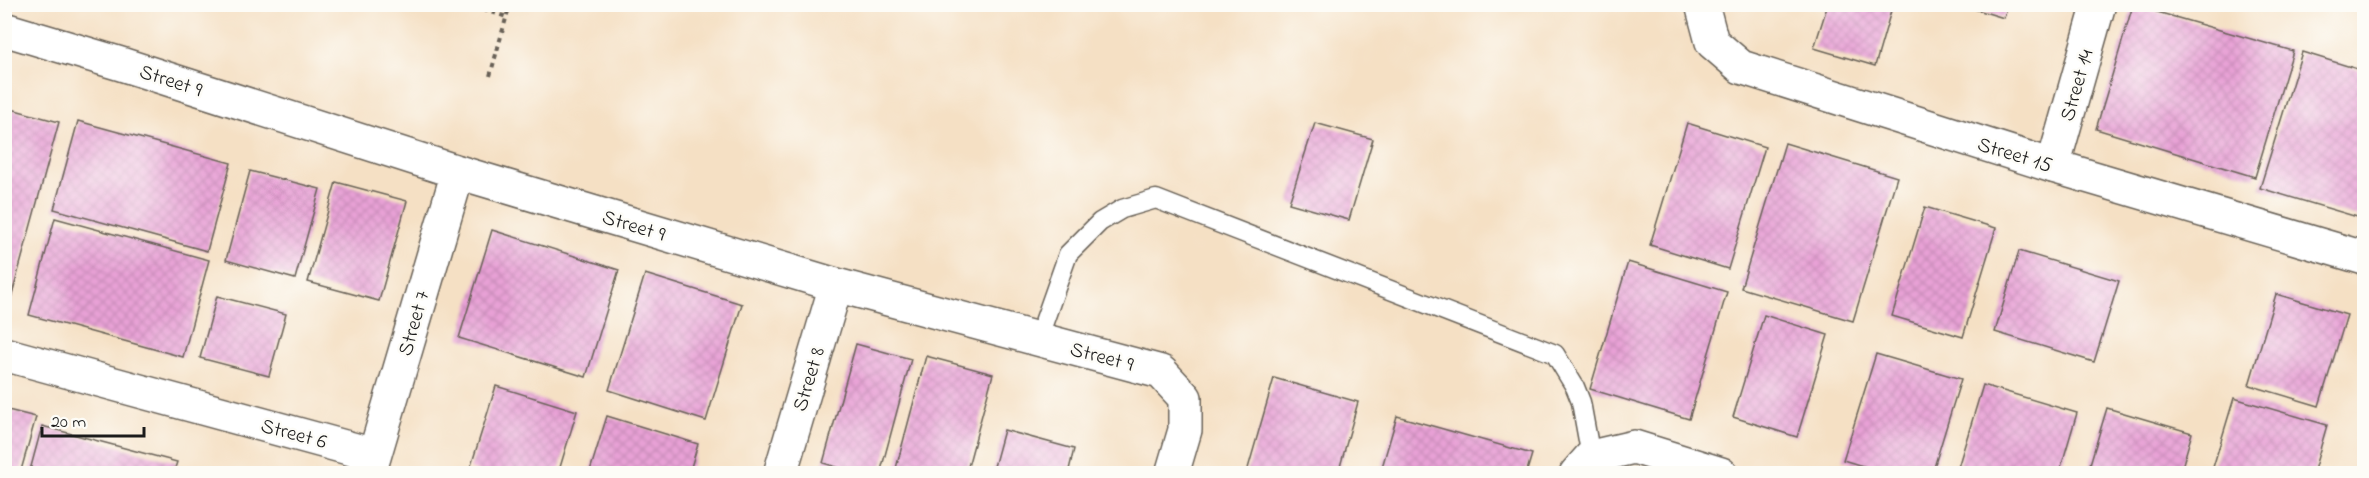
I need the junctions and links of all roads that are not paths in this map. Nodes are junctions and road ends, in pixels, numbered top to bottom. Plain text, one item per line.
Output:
1 (1704, 4) edge
2 (2099, 4) edge
3 (4, 29) edge
4 (2053, 166) junction
5 (458, 172) junction
6 (2364, 258) edge
7 (836, 285) junction
8 (1038, 339) junction
9 (4, 354) edge
10 (371, 464) edge
11 (1583, 465) edge
12 (780, 474) edge
13 (1172, 474) edge
14 (1721, 474) edge

1 - 4 street, Street 15
2 - 4 street, Street 14
3 - 5 street, Street 9
4 - 6 street, Street 15
5 - 7 street, Street 9
5 - 10 street, Street 7
7 - 8 street, Street 9
7 - 12 street, Street 8
8 - 11 lane
8 - 13 street, Street 9
9 - 10 street, Street 6
11 - 14 street

